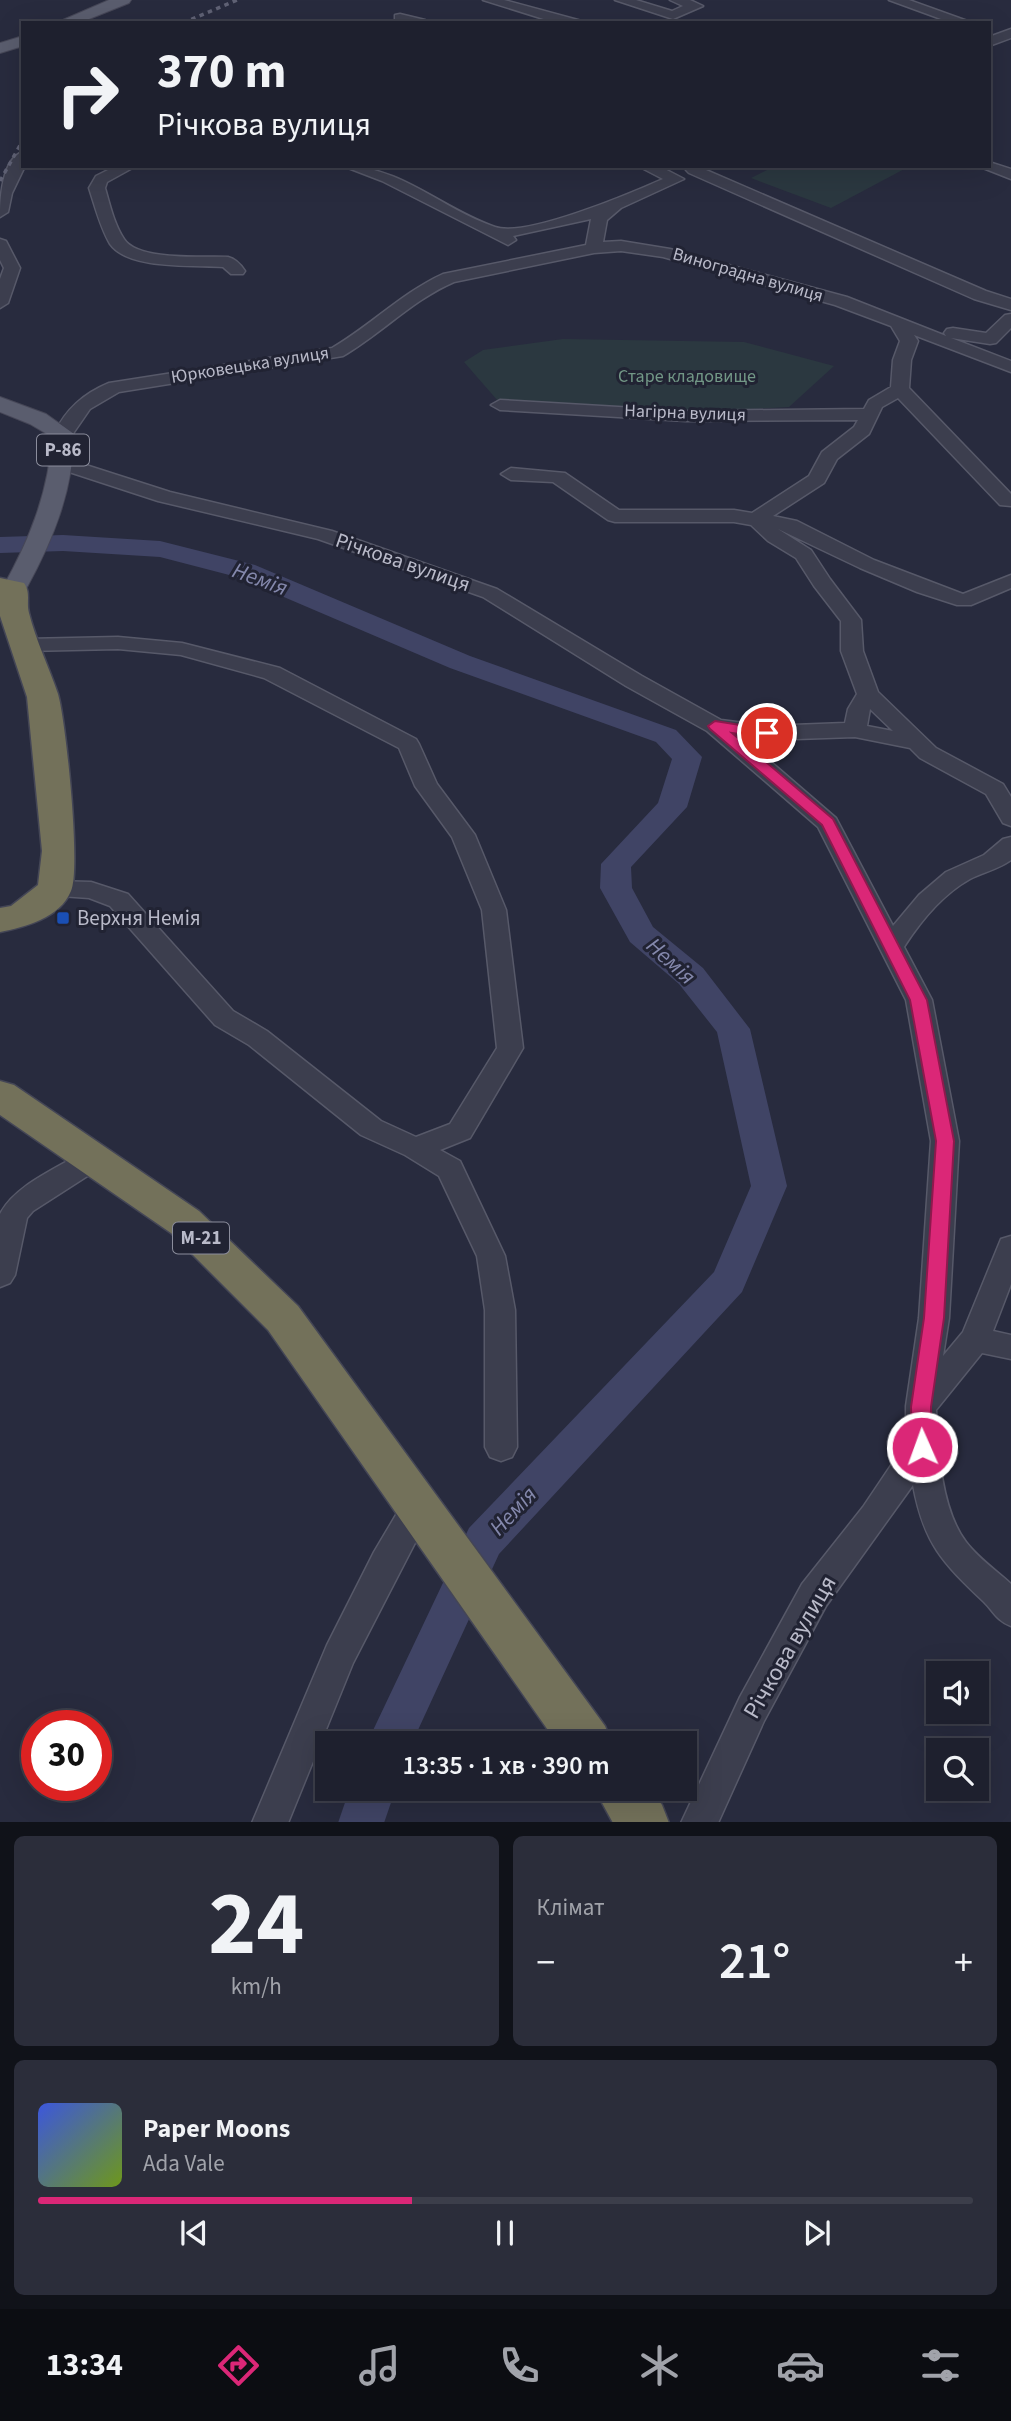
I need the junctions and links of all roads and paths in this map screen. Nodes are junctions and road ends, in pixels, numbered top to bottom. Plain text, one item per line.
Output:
1 (122, 0) edge
2 (490, 0) edge
3 (622, 0) edge
4 (677, 0) edge
5 (710, 0) edge
6 (896, 0) edge
7 (696, 6) junction
8 (673, 15) junction
9 (400, 18) dead end
10 (69, 21) edge
11 (411, 21) edge
12 (571, 21) edge
13 (661, 21) edge
14 (960, 21) edge
15 (1007, 34) edge
16 (991, 41) edge
17 (21, 42) edge
18 (0, 48) edge
19 (21, 160) edge
20 (125, 168) edge
21 (356, 168) edge
22 (373, 168) edge
23 (650, 168) edge
24 (698, 168) edge
25 (991, 168) edge
26 (1011, 174) edge
27 (387, 178) junction
28 (676, 179) junction
29 (613, 208) junction
30 (0, 212) edge
31 (496, 233) junction
32 (0, 244) edge
33 (594, 248) junction
34 (505, 265) junction
35 (237, 271) dead end
36 (0, 303) edge
37 (1011, 305) edge
38 (1011, 319) edge
39 (898, 324) junction
40 (1011, 366) edge
41 (900, 389) junction
42 (0, 404) edge
43 (500, 405) dead end
44 (870, 414) junction
45 (63, 434) junction
46 (64, 464) junction
47 (511, 474) dead end
48 (1010, 502) edge
49 (756, 519) junction
50 (1011, 581) edge
51 (13, 582) edge
52 (26, 645) junction
53 (868, 694) junction
54 (715, 726) junction
55 (855, 730) junction
56 (918, 743) junction
57 (1011, 818) edge
58 (1011, 845) edge
59 (55, 889) junction
60 (0, 919) edge
61 (891, 947) junction
62 (0, 1095) edge
63 (415, 1148) junction
64 (93, 1159) junction
65 (1011, 1247) edge
66 (0, 1275) edge
67 (975, 1339) junction
68 (1011, 1347) edge
69 (921, 1407) junction
70 (501, 1447) dead end
71 (922, 1447) junction
72 (417, 1508) junction
73 (1006, 1604) edge
74 (578, 1731) edge
75 (629, 1801) edge
76 (270, 1822) edge
77 (644, 1822) edge
78 (699, 1822) edge

1 - 10 main road
2 - 12 street
3 - 8 street
4 - 7 street
5 - 7 street
6 - 14 street
7 - 8 street
8 - 13 street
9 - 11 street
15 - 16 street
17 - 18 main road
19 - 30 street
20 - 35 street
21 - 27 street
22 - 27 street
23 - 28 street
24 - 28 street
24 - 37 street
25 - 26 street
27 - 31 street
28 - 29 street
29 - 31 street
29 - 33 street
31 - 34 street
32 - 36 street
33 - 34 street, Юрковецька вулиця
33 - 39 street, Виноградна вулиця
34 - 45 street, Юрковецька вулиця
38 - 39 street, Виноградна вулиця
39 - 40 street, Виноградна вулиця
39 - 41 street
41 - 44 street
41 - 48 street
42 - 45 main road, Р-86
43 - 44 street, Нагірна вулиця
44 - 49 street
45 - 46 main road, Р-86
46 - 51 main road, Р-86
46 - 54 street, Річкова вулиця
47 - 49 street
49 - 50 street
49 - 53 street
51 - 52 highway
52 - 59 highway
52 - 63 street
53 - 55 street
53 - 56 street
54 - 55 street, Річкова вулиця
54 - 61 street, Річкова вулиця
55 - 56 street, Річкова вулиця
56 - 57 street
58 - 61 street
59 - 60 highway
59 - 63 street
61 - 69 street, Річкова вулиця
62 - 64 highway, М-21
63 - 70 street
64 - 66 street
64 - 72 highway, М-21
65 - 67 street
67 - 68 street
67 - 69 street
69 - 71 street, Річкова вулиця
71 - 73 street, Річкова вулиця
71 - 78 street, Річкова вулиця
72 - 74 highway, М-21
72 - 76 street
75 - 77 highway

